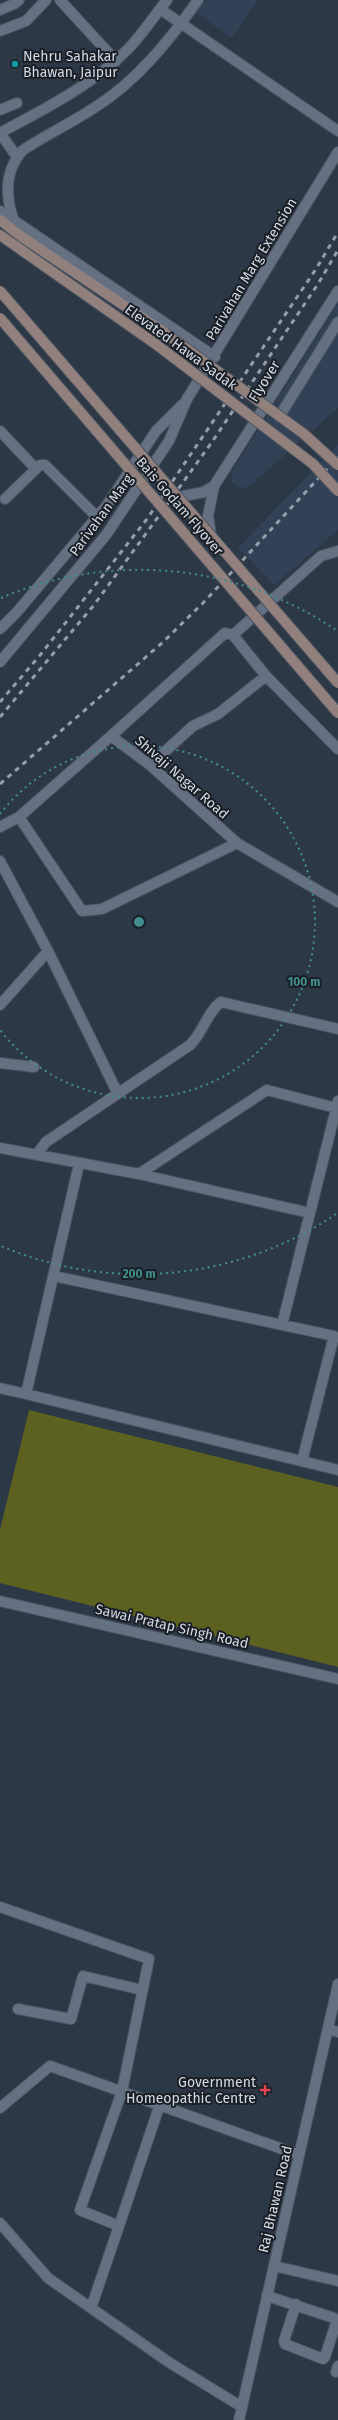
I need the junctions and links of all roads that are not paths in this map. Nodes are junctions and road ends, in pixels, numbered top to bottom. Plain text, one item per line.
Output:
1 (19, 0) edge
2 (46, 0) edge
3 (60, 0) edge
4 (167, 0) edge
5 (198, 0) edge
6 (160, 9) junction
7 (0, 10) edge
8 (180, 24) junction
9 (0, 31) edge
10 (116, 61) junction
11 (17, 103) dead end
12 (0, 110) edge
13 (338, 131) edge
14 (0, 133) edge
15 (338, 152) edge
16 (17, 157) junction
17 (0, 211) edge
18 (13, 218) junction
19 (0, 220) edge
20 (0, 235) edge
21 (0, 291) edge
22 (338, 291) edge
23 (0, 318) edge
24 (338, 322) edge
25 (215, 357) junction
26 (187, 399) junction
27 (279, 416) dead end
28 (0, 431) edge
29 (338, 465) edge
30 (36, 469) junction
31 (214, 486) junction
32 (338, 491) edge
33 (179, 497) junction
34 (5, 499) dead end
35 (96, 517) junction
36 (211, 535) junction
37 (338, 551) edge
38 (0, 629) edge
39 (233, 635) junction
40 (0, 661) edge
41 (266, 676) junction
42 (338, 683) edge
43 (338, 713) edge
44 (111, 736) junction
45 (338, 749) edge
46 (150, 764) junction
47 (19, 817) junction
48 (0, 827) edge
49 (237, 843) junction
50 (0, 861) edge
51 (338, 902) edge
52 (48, 951) junction
53 (0, 1005) edge
54 (338, 1029) edge
55 (0, 1063) edge
56 (34, 1067) dead end
57 (117, 1092) junction
58 (337, 1104) edge
59 (0, 1148) edge
60 (37, 1154) junction
61 (80, 1164) junction
62 (140, 1174) junction
63 (310, 1213) junction
64 (54, 1276) junction
65 (282, 1325) junction
66 (336, 1336) edge
67 (0, 1388) edge
68 (26, 1394) junction
69 (302, 1461) junction
70 (338, 1470) edge
71 (0, 1601) edge
72 (338, 1679) edge
73 (0, 1907) edge
74 (338, 1984) edge
75 (142, 1990) junction
76 (18, 2009) dead end
77 (328, 2029) junction
78 (338, 2032) edge
79 (122, 2091) junction
80 (160, 2104) junction
81 (0, 2108) edge
82 (299, 2154) junction
83 (0, 2224) edge
84 (119, 2226) junction
85 (274, 2266) junction
86 (338, 2280) edge
87 (267, 2296) junction
88 (296, 2304) junction
89 (91, 2308) junction
90 (242, 2407) junction
91 (239, 2420) edge

1 - 7 street
2 - 9 street
3 - 10 street
4 - 6 street
5 - 8 street
6 - 8 street
6 - 10 street
8 - 13 street
8 - 16 street
10 - 14 street
11 - 12 street
14 - 16 street
15 - 25 street, Parivahan Marg Extension
16 - 18 street
17 - 18 street
18 - 25 street
19 - 29 main road, Elevated Hawa Sadak, bridge
20 - 32 main road, Elevated Hawa Sadak, bridge
21 - 33 main road, Bais Godam Flyover, bridge
22 - 31 street, Flyover, bridge
23 - 43 main road, Bais Godam Flyover, bridge
24 - 27 street
25 - 26 street, Parivahan Marg Extension
26 - 35 street, Parivahan Marg
26 - 40 street, Parivahan Marg
28 - 30 street
30 - 34 street
30 - 35 street
31 - 33 street
31 - 36 street, Flyover
33 - 36 main road, Bais Godam Flyover, bridge
35 - 38 street, Parivahan Marg
36 - 42 main road, Bais Godam Flyover, bridge
37 - 39 street
39 - 41 street
39 - 44 street
41 - 45 street
41 - 46 street
44 - 46 street, Shivaji Nagar Road
44 - 47 street
46 - 49 street, Shivaji Nagar Road
47 - 48 street
47 - 49 street
49 - 51 street, Shivaji Nagar Road
50 - 52 street
52 - 53 street
52 - 57 street
54 - 57 street
55 - 56 street
57 - 60 street
58 - 62 street
58 - 63 street
59 - 60 street
60 - 61 street
61 - 62 street
61 - 64 street
62 - 63 street
63 - 65 street
64 - 65 street
64 - 68 street
65 - 66 street
66 - 69 street
67 - 68 street
68 - 69 street
69 - 70 street
71 - 72 street, Sawai Pratap Singh Road
73 - 75 street
74 - 77 street, Raj Bhawan Road
75 - 76 street
75 - 79 street
77 - 78 street
77 - 82 street, Raj Bhawan Road
79 - 80 street
79 - 81 street
79 - 84 street
80 - 82 street
80 - 84 street
82 - 85 street, Raj Bhawan Road
83 - 89 street
84 - 89 street
85 - 86 street
85 - 87 street, Raj Bhawan Road
87 - 88 street
87 - 90 street, Raj Bhawan Road
88 - 88 street
89 - 90 street
90 - 91 street, Raj Bhawan Road

